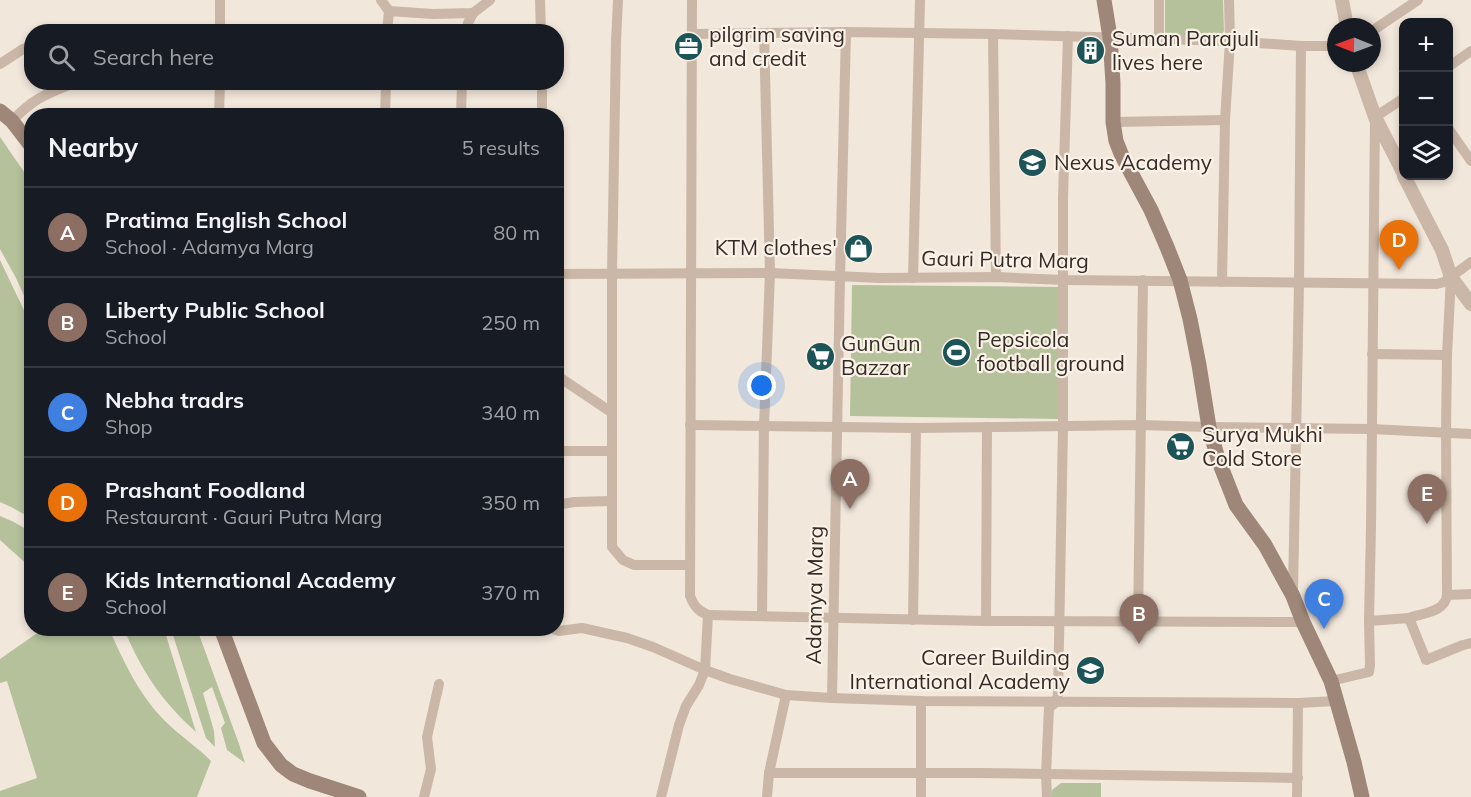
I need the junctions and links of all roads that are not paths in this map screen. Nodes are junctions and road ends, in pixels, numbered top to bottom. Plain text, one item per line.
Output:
1 (220, 0) edge
2 (381, 0) edge
3 (490, 0) edge
4 (540, 0) edge
5 (618, 0) edge
6 (693, 0) edge
7 (920, 0) edge
8 (1104, 0) edge
9 (1159, 0) edge
10 (1229, 0) edge
11 (1342, 0) edge
12 (1418, 0) edge
13 (389, 11) junction
14 (473, 13) junction
15 (1345, 18) edge
16 (220, 24) edge
17 (388, 24) edge
18 (468, 24) edge
19 (541, 24) edge
20 (1381, 25) edge
21 (846, 32) junction
22 (764, 33) junction
23 (919, 33) junction
24 (692, 34) junction
25 (993, 34) junction
26 (1068, 36) junction
27 (1110, 37) junction
28 (1159, 39) junction
29 (1230, 41) junction
30 (1301, 46) junction
31 (1327, 46) edge
32 (24, 49) edge
33 (1470, 55) edge
34 (0, 64) edge
35 (1453, 65) edge
36 (1359, 72) edge
37 (56, 90) edge
38 (219, 90) edge
39 (386, 90) edge
40 (462, 90) edge
41 (542, 90) edge
42 (1399, 101) edge
43 (25, 108) edge
44 (219, 108) edge
45 (385, 108) edge
46 (461, 108) edge
47 (542, 108) edge
48 (24, 109) edge
49 (0, 111) edge
50 (1375, 117) junction
51 (1225, 120) junction
52 (12, 122) junction
53 (1113, 122) junction
54 (1453, 134) edge
55 (24, 137) edge
56 (1471, 161) edge
57 (1399, 165) edge
58 (1407, 180) edge
59 (1471, 262) edge
60 (770, 273) junction
61 (564, 274) edge
62 (612, 274) junction
63 (691, 274) junction
64 (840, 277) junction
65 (1451, 277) junction
66 (913, 278) junction
67 (996, 278) junction
68 (1064, 280) junction
69 (1143, 280) junction
70 (1180, 280) junction
71 (1222, 282) junction
72 (1299, 283) junction
73 (1373, 284) junction
74 (1471, 304) edge
75 (1372, 354) junction
76 (1447, 355) junction
77 (564, 380) edge
78 (611, 412) junction
79 (690, 425) junction
80 (1140, 425) junction
81 (764, 426) junction
82 (837, 426) junction
83 (987, 427) junction
84 (1063, 427) junction
85 (1209, 427) junction
86 (916, 428) junction
87 (1296, 428) junction
88 (1371, 429) junction
89 (1446, 433) junction
90 (1471, 434) edge
91 (564, 451) edge
92 (612, 451) junction
93 (612, 501) junction
94 (564, 504) edge
95 (690, 565) junction
96 (1471, 594) edge
97 (1448, 595) junction
98 (1293, 596) junction
99 (708, 615) junction
100 (762, 616) junction
101 (834, 618) junction
102 (1409, 618) junction
103 (913, 620) junction
104 (986, 621) junction
105 (1060, 621) junction
106 (1138, 621) junction
107 (1368, 621) junction
108 (1303, 622) junction
109 (564, 630) edge
110 (224, 636) edge
111 (1471, 643) edge
112 (705, 670) junction
113 (1331, 681) junction
114 (439, 684) dead end
115 (786, 695) junction
116 (832, 698) junction
117 (921, 701) junction
118 (1055, 702) junction
119 (1336, 702) junction
120 (1298, 703) junction
121 (769, 773) junction
122 (921, 774) junction
123 (1046, 774) junction
124 (1298, 778) junction
125 (358, 797) edge
126 (424, 797) edge
127 (661, 797) edge
128 (767, 797) edge
129 (921, 797) edge
130 (1047, 797) edge
131 (1297, 797) edge
132 (1362, 797) edge

1 - 16 street
2 - 13 street
3 - 14 street
4 - 19 street
5 - 62 street
6 - 24 street
7 - 23 street
8 - 27 main road
9 - 28 street
10 - 29 street
11 - 15 street
12 - 20 street
13 - 14 street
13 - 17 street
14 - 18 street
21 - 22 street
21 - 23 street
21 - 64 street, Adamya Marg
22 - 24 street
22 - 60 street
23 - 25 street
23 - 66 street
24 - 63 street
25 - 26 street
25 - 67 street
26 - 27 street
26 - 68 street
27 - 28 street
27 - 53 main road
28 - 29 street
29 - 30 street
29 - 51 street
30 - 31 street
30 - 72 street
32 - 34 street
33 - 35 street
36 - 50 street
37 - 43 street
38 - 44 street
39 - 45 street
40 - 46 street
41 - 47 street
42 - 50 street
48 - 52 street
49 - 52 main road
50 - 57 street
50 - 73 street
51 - 53 street
51 - 71 street
52 - 55 main road
53 - 70 main road
54 - 56 street
58 - 65 street
59 - 65 street
60 - 63 street, Gauri Putra Marg
60 - 64 street, Gauri Putra Marg
60 - 81 street
61 - 62 street, Gauri Putra Marg
62 - 63 street, Gauri Putra Marg
62 - 78 street
63 - 79 street
64 - 66 street, Gauri Putra Marg
64 - 82 street, Adamya Marg
65 - 73 street, Gauri Putra Marg
65 - 74 street
65 - 76 street
66 - 67 street, Gauri Putra Marg
67 - 68 street, Gauri Putra Marg
68 - 69 street, Gauri Putra Marg
68 - 84 street
69 - 70 street, Gauri Putra Marg
69 - 80 street
70 - 71 street, Gauri Putra Marg
70 - 85 main road
71 - 72 street, Gauri Putra Marg
72 - 73 street, Gauri Putra Marg
72 - 87 street
73 - 75 street
75 - 76 street
75 - 88 street
76 - 89 street
77 - 78 street
78 - 92 street
79 - 81 street
79 - 95 street
80 - 84 street
80 - 85 street
80 - 106 street
81 - 82 street
81 - 100 street
82 - 86 street
82 - 101 street, Adamya Marg
83 - 84 street
83 - 86 street
83 - 104 street
84 - 105 street
85 - 87 street
85 - 98 main road
86 - 103 street
87 - 88 street
87 - 98 street
88 - 89 street
88 - 107 street
89 - 90 street
89 - 97 street
91 - 92 street
92 - 93 street
93 - 94 street
93 - 95 street
95 - 99 street
96 - 97 street
97 - 102 street
98 - 108 main road
99 - 100 street
99 - 112 street
100 - 101 street
101 - 103 street
101 - 116 street, Adamya Marg
102 - 107 street
102 - 111 street
103 - 104 street
104 - 105 street
105 - 106 street
105 - 118 street
106 - 108 street
107 - 113 street
108 - 113 main road
109 - 112 street
110 - 125 main road
112 - 115 street
112 - 127 street
113 - 119 main road
114 - 126 street
115 - 116 street
115 - 121 street
116 - 117 street
117 - 118 street
117 - 122 street
118 - 120 street
118 - 123 street
119 - 120 street
119 - 132 main road
120 - 124 street
121 - 122 street
121 - 128 street
122 - 123 street
122 - 129 street
123 - 124 street
123 - 130 street
124 - 131 street

